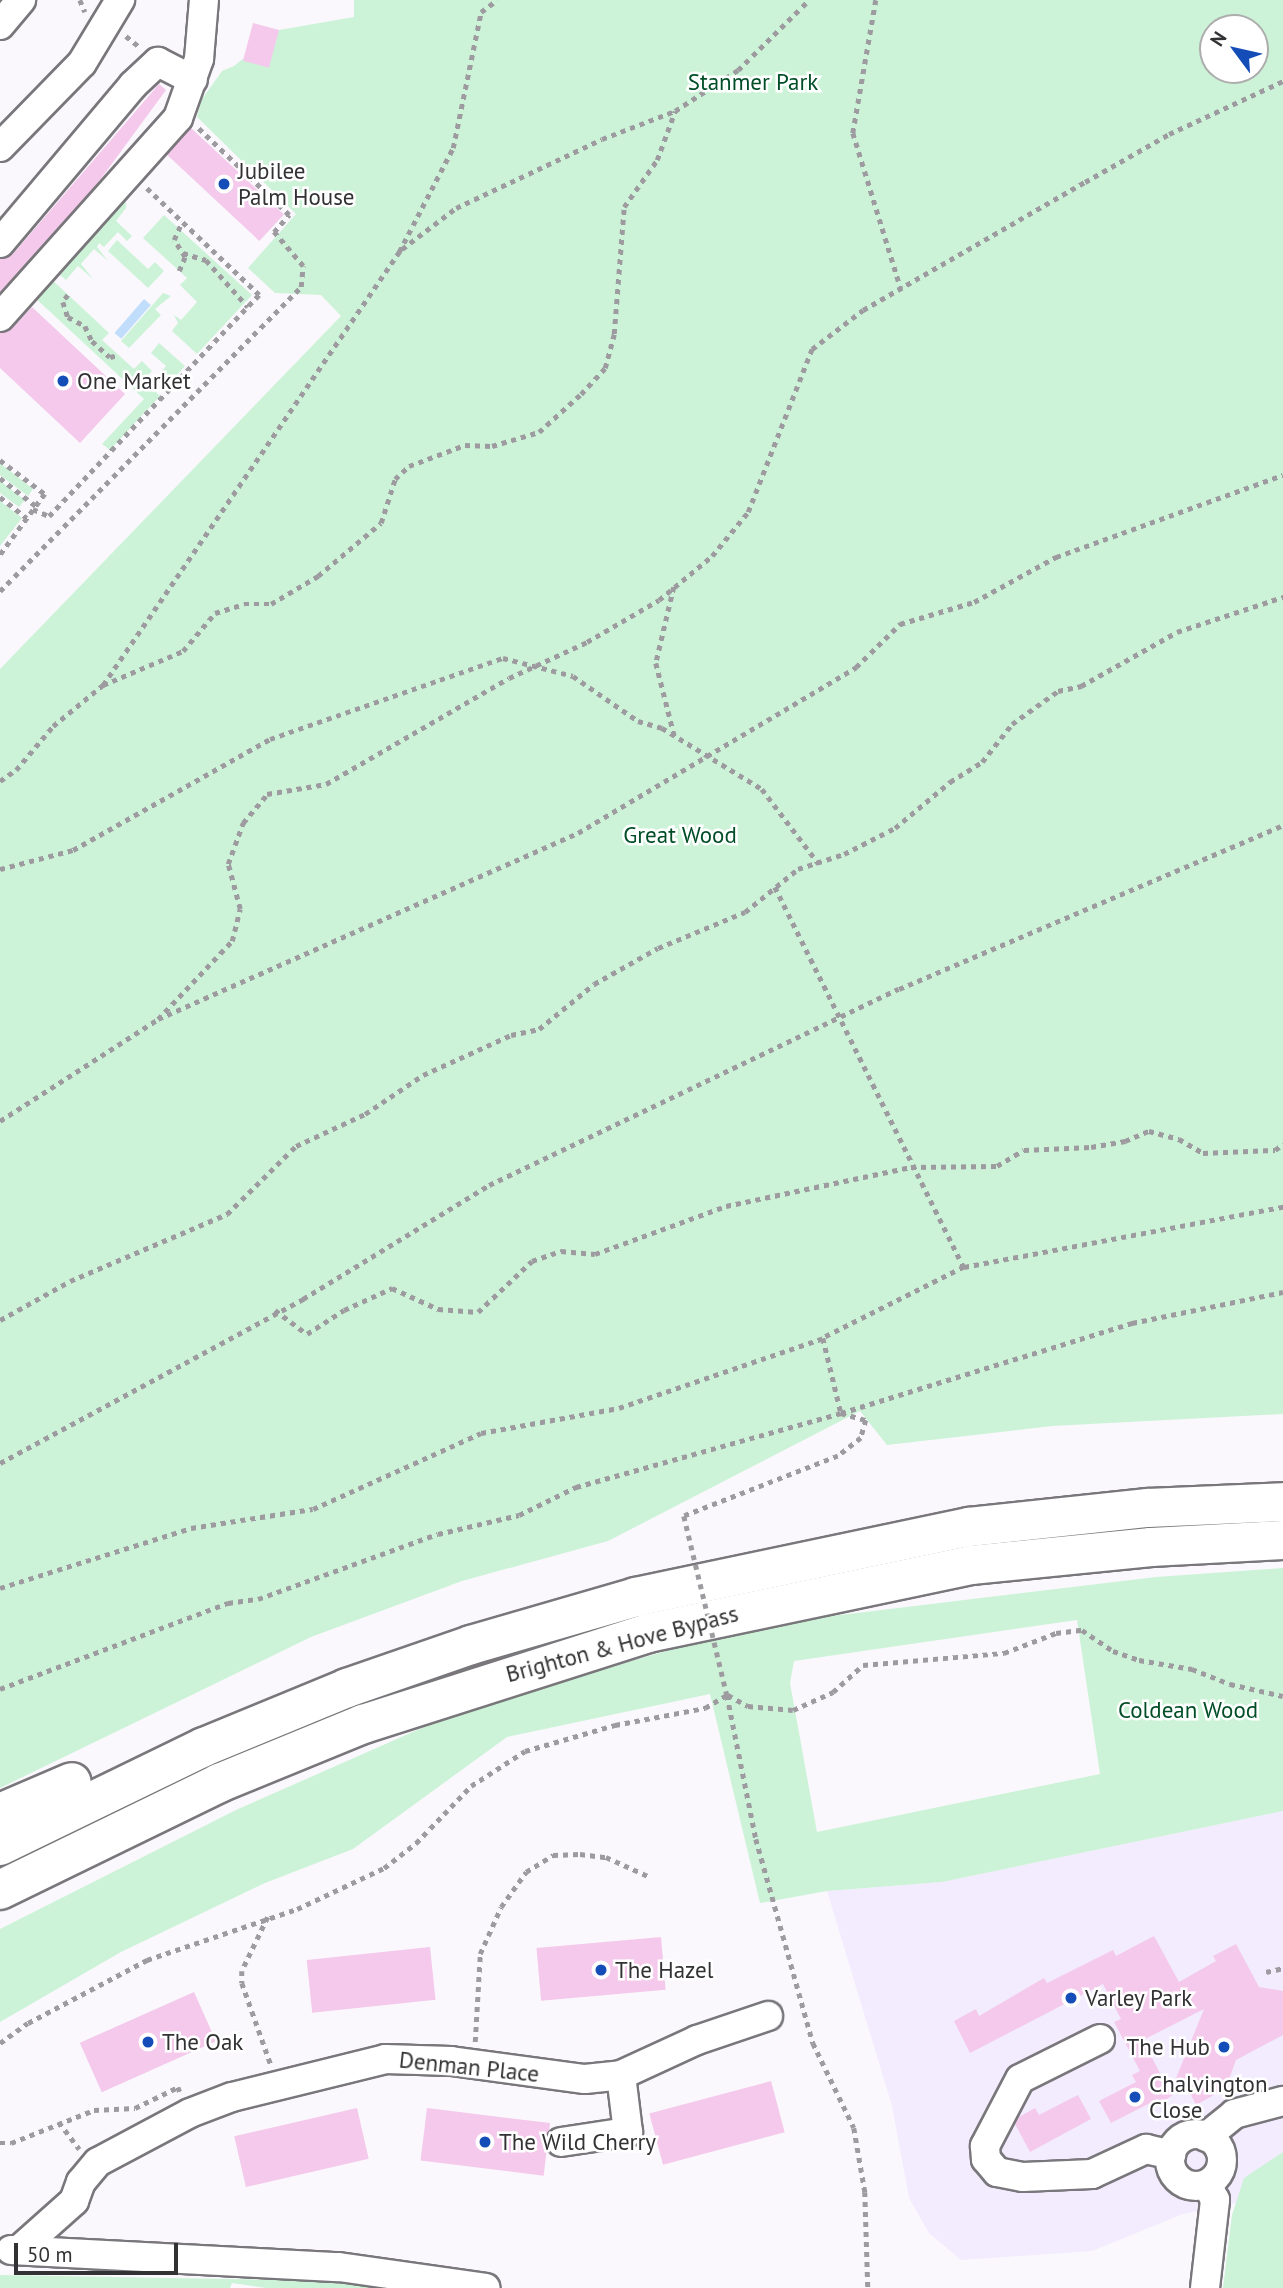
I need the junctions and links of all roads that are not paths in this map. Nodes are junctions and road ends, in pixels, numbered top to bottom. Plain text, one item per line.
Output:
1 (21, 0) edge
2 (120, 0) edge
3 (204, 0) edge
4 (0, 25) edge
5 (193, 80) junction
6 (0, 147) edge
7 (0, 243) edge
8 (0, 317) edge
9 (1283, 1502) edge
10 (1283, 1540) edge
11 (347, 1688) junction
12 (0, 1813) edge
13 (0, 1846) edge
14 (0, 1890) edge
15 (768, 2016) dead end
16 (1100, 2039) dead end
17 (621, 2076) junction
18 (1283, 2101) edge
19 (1206, 2137) junction
20 (562, 2142) dead end
21 (1171, 2155) junction
22 (1207, 2183) junction
23 (74, 2201) junction
24 (9, 2250) edge
25 (78, 2253) junction
26 (486, 2288) edge
27 (1205, 2288) edge

1 - 4 street
2 - 6 street
3 - 5 street
5 - 7 street
5 - 8 street
9 - 11 highway, Brighton & Hove Bypass
10 - 14 highway, Brighton & Hove Bypass
11 - 12 highway
11 - 13 highway, Brighton & Hove Bypass
15 - 17 street, Denman Place
16 - 21 street
17 - 20 street
17 - 23 street, Denman Place
18 - 19 street
19 - 21 street
19 - 22 street
21 - 22 street
22 - 27 street
23 - 24 street
23 - 25 street
24 - 25 street
25 - 26 street

